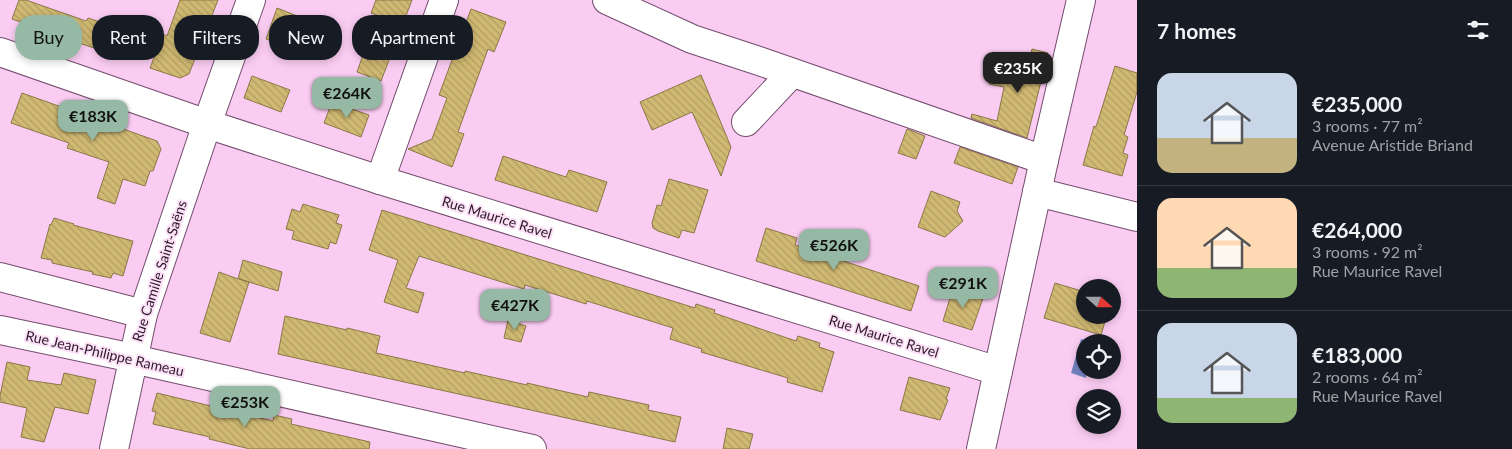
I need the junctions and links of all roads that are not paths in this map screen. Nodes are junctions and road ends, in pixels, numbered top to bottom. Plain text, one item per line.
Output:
1 (251, 0) edge
2 (444, 0) edge
3 (606, 0) edge
4 (1081, 0) edge
5 (0, 52) edge
6 (792, 72) junction
7 (746, 122) dead end
8 (207, 124) junction
9 (1044, 160) junction
10 (380, 180) junction
11 (1037, 192) junction
12 (1137, 217) edge
13 (0, 277) edge
14 (142, 314) junction
15 (0, 330) edge
16 (133, 358) junction
17 (998, 371) junction
18 (114, 449) edge
19 (532, 449) edge
20 (981, 449) edge

1 - 8 street, Rue Camille Saint-Saëns
2 - 10 street
3 - 6 street
4 - 9 street
5 - 8 street, Rue Maurice Ravel
6 - 7 street
6 - 9 street
8 - 10 street, Rue Maurice Ravel
8 - 14 street, Rue Camille Saint-Saëns
9 - 11 street
10 - 17 street, Rue Maurice Ravel
11 - 12 street
11 - 17 street
13 - 14 street
14 - 16 street, Rue Camille Saint-Saëns
15 - 16 street, Rue Jean-Philippe Rameau
16 - 18 street, Rue Camille Saint-Saëns
16 - 19 street, Rue Jean-Philippe Rameau
17 - 20 street

